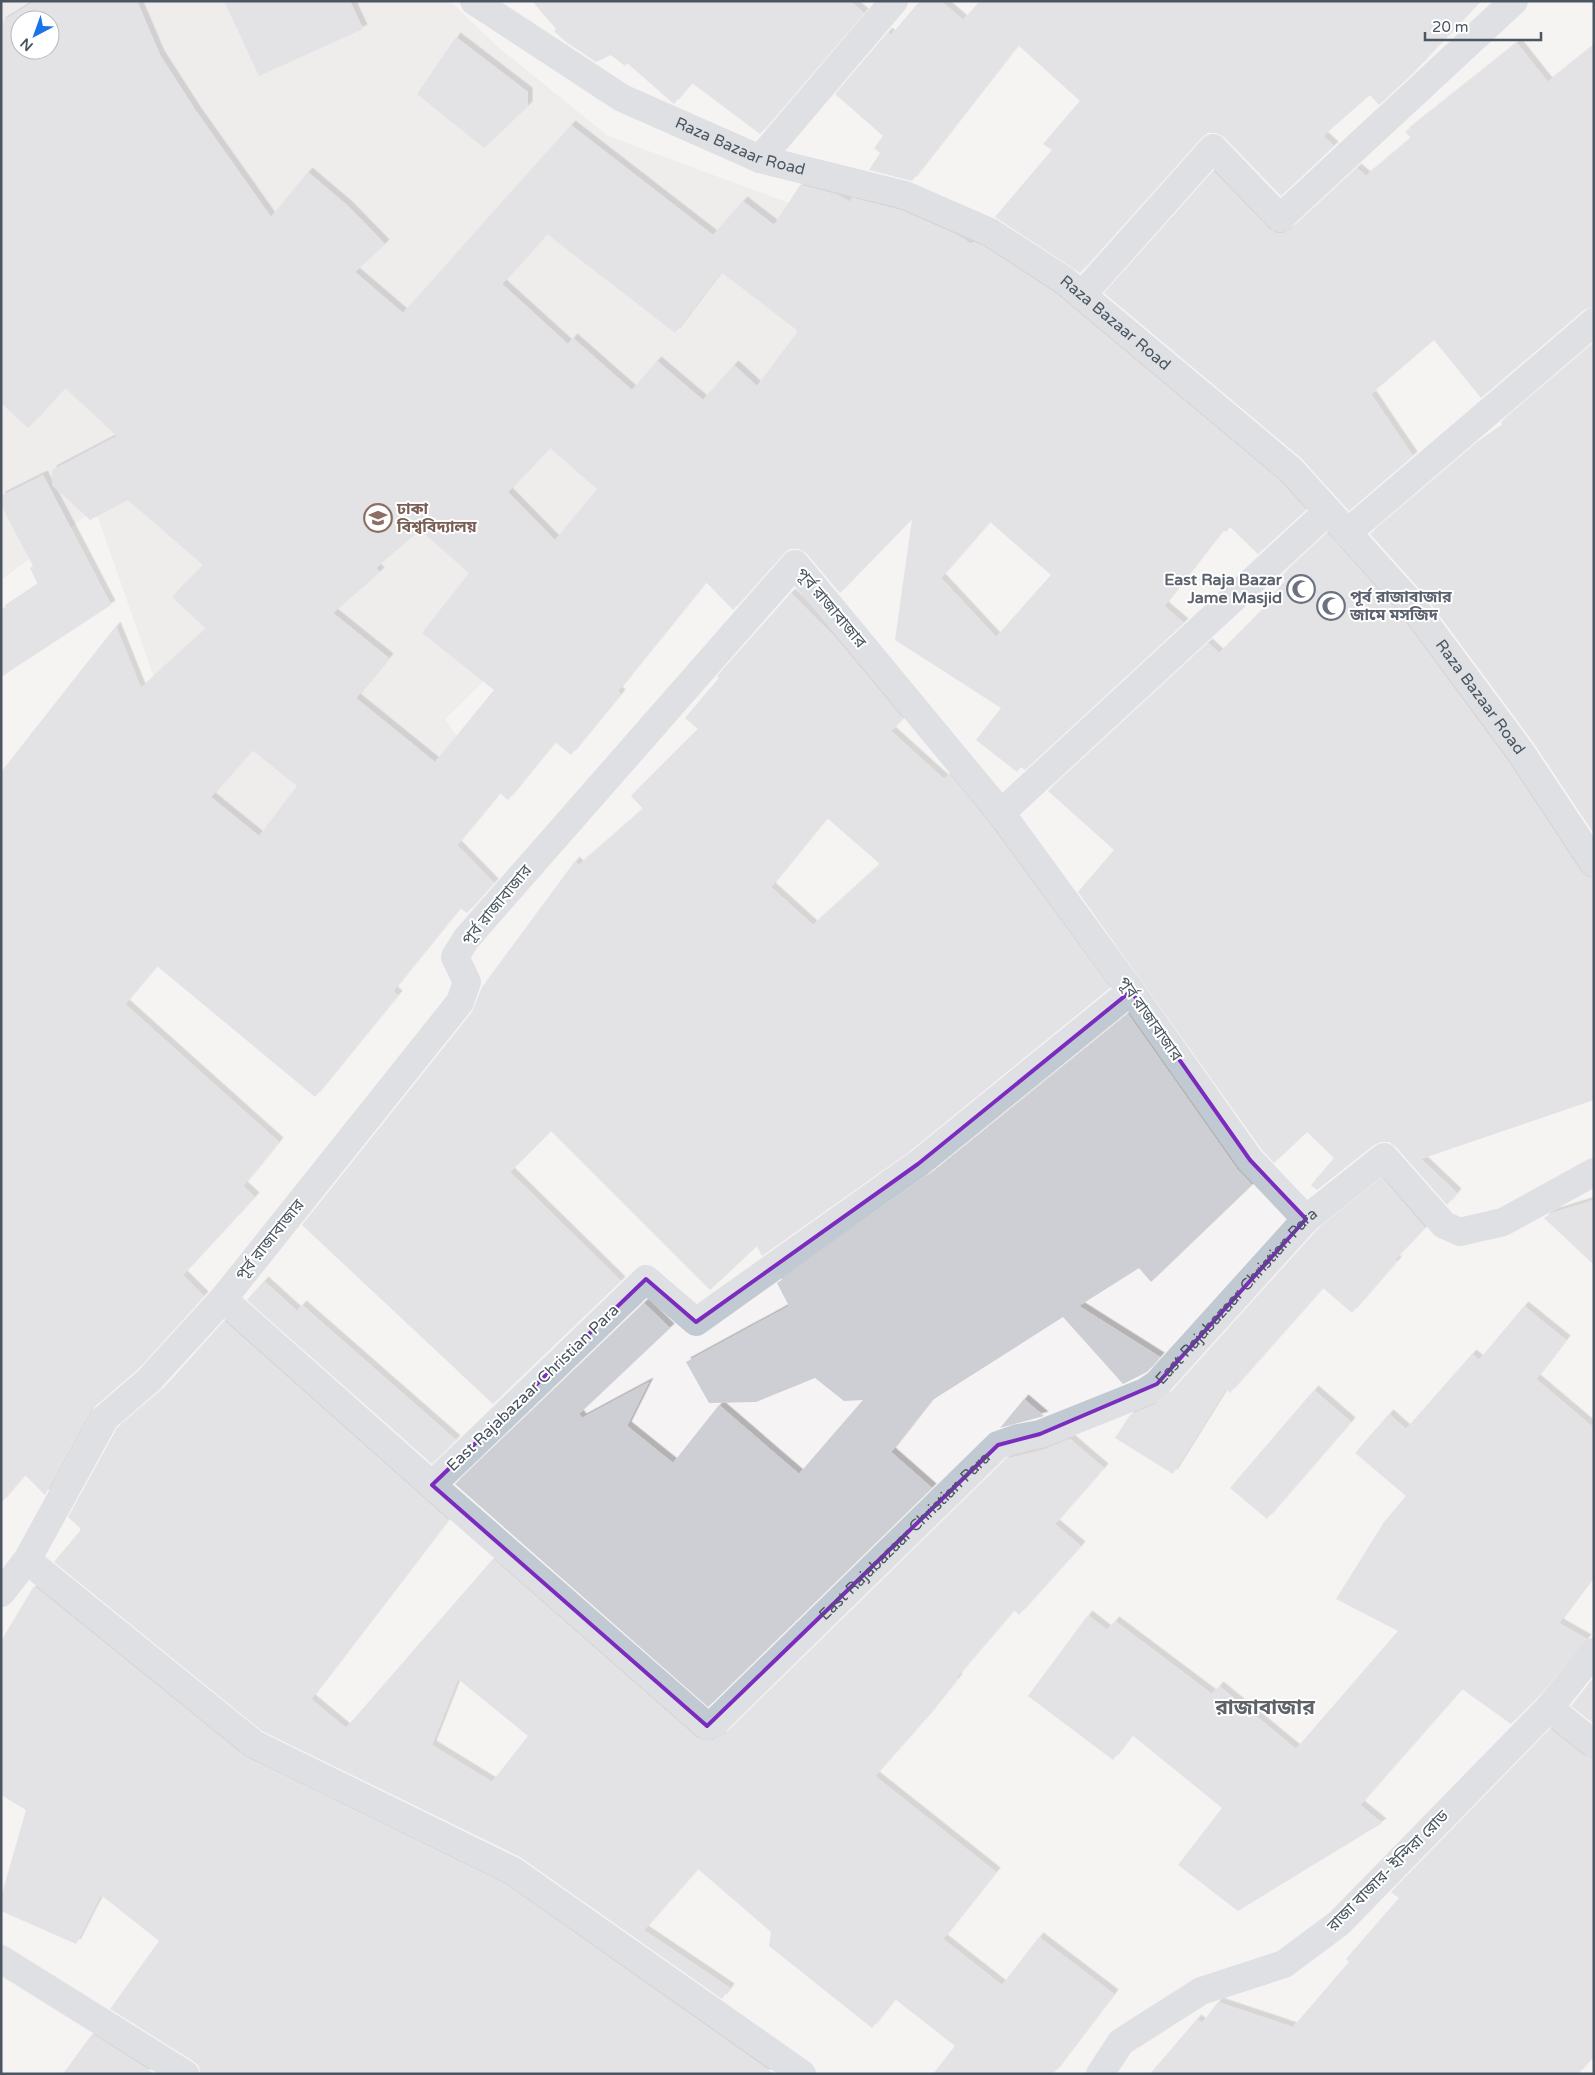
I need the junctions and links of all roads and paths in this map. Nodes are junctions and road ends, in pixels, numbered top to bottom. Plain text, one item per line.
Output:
1 (474, 1) edge
2 (894, 1) edge
3 (1514, 1) edge
4 (760, 159) junction
5 (1082, 295) junction
6 (1594, 322) edge
7 (1328, 511) junction
8 (1347, 533) junction
9 (1001, 813) junction
10 (1594, 863) edge
11 (1131, 991) junction
12 (1594, 1172) edge
13 (1306, 1219) junction
14 (223, 1299) junction
15 (432, 1486) junction
16 (27, 1560) junction
17 (1, 1593) edge
18 (1594, 1652) edge
19 (1549, 1708) junction
20 (1594, 1744) edge
21 (1, 1959) edge
22 (185, 2074) edge
23 (802, 2074) edge
24 (1100, 2074) edge

1 - 4 street, Raza Bazaar Road
2 - 4 street
3 - 5 street
4 - 5 street, Raza Bazaar Road
5 - 7 street, Raza Bazaar Road
6 - 8 street
7 - 8 street, Raza Bazaar Road
7 - 9 street
8 - 10 street, Raza Bazaar Road
9 - 11 street, পূর্ব রাজাবাজার
9 - 14 street, পূর্ব রাজাবাজার
11 - 13 street, পূর্ব রাজাবাজার
11 - 15 street, East Rajabazaar Christian Para
12 - 13 street, East Rajabazaar Christian Para
13 - 15 street, East Rajabazaar Christian Para
14 - 15 street, East Rajabazaar Christian Para
14 - 16 street, পূর্ব রাজাবাজার
16 - 17 street, পূর্ব রাজাবাজার
16 - 23 street
18 - 19 street, রাজা বাজার- ইন্দিরা রোড
19 - 20 street
19 - 24 street, রাজা বাজার- ইন্দিরা রোড
21 - 22 street

